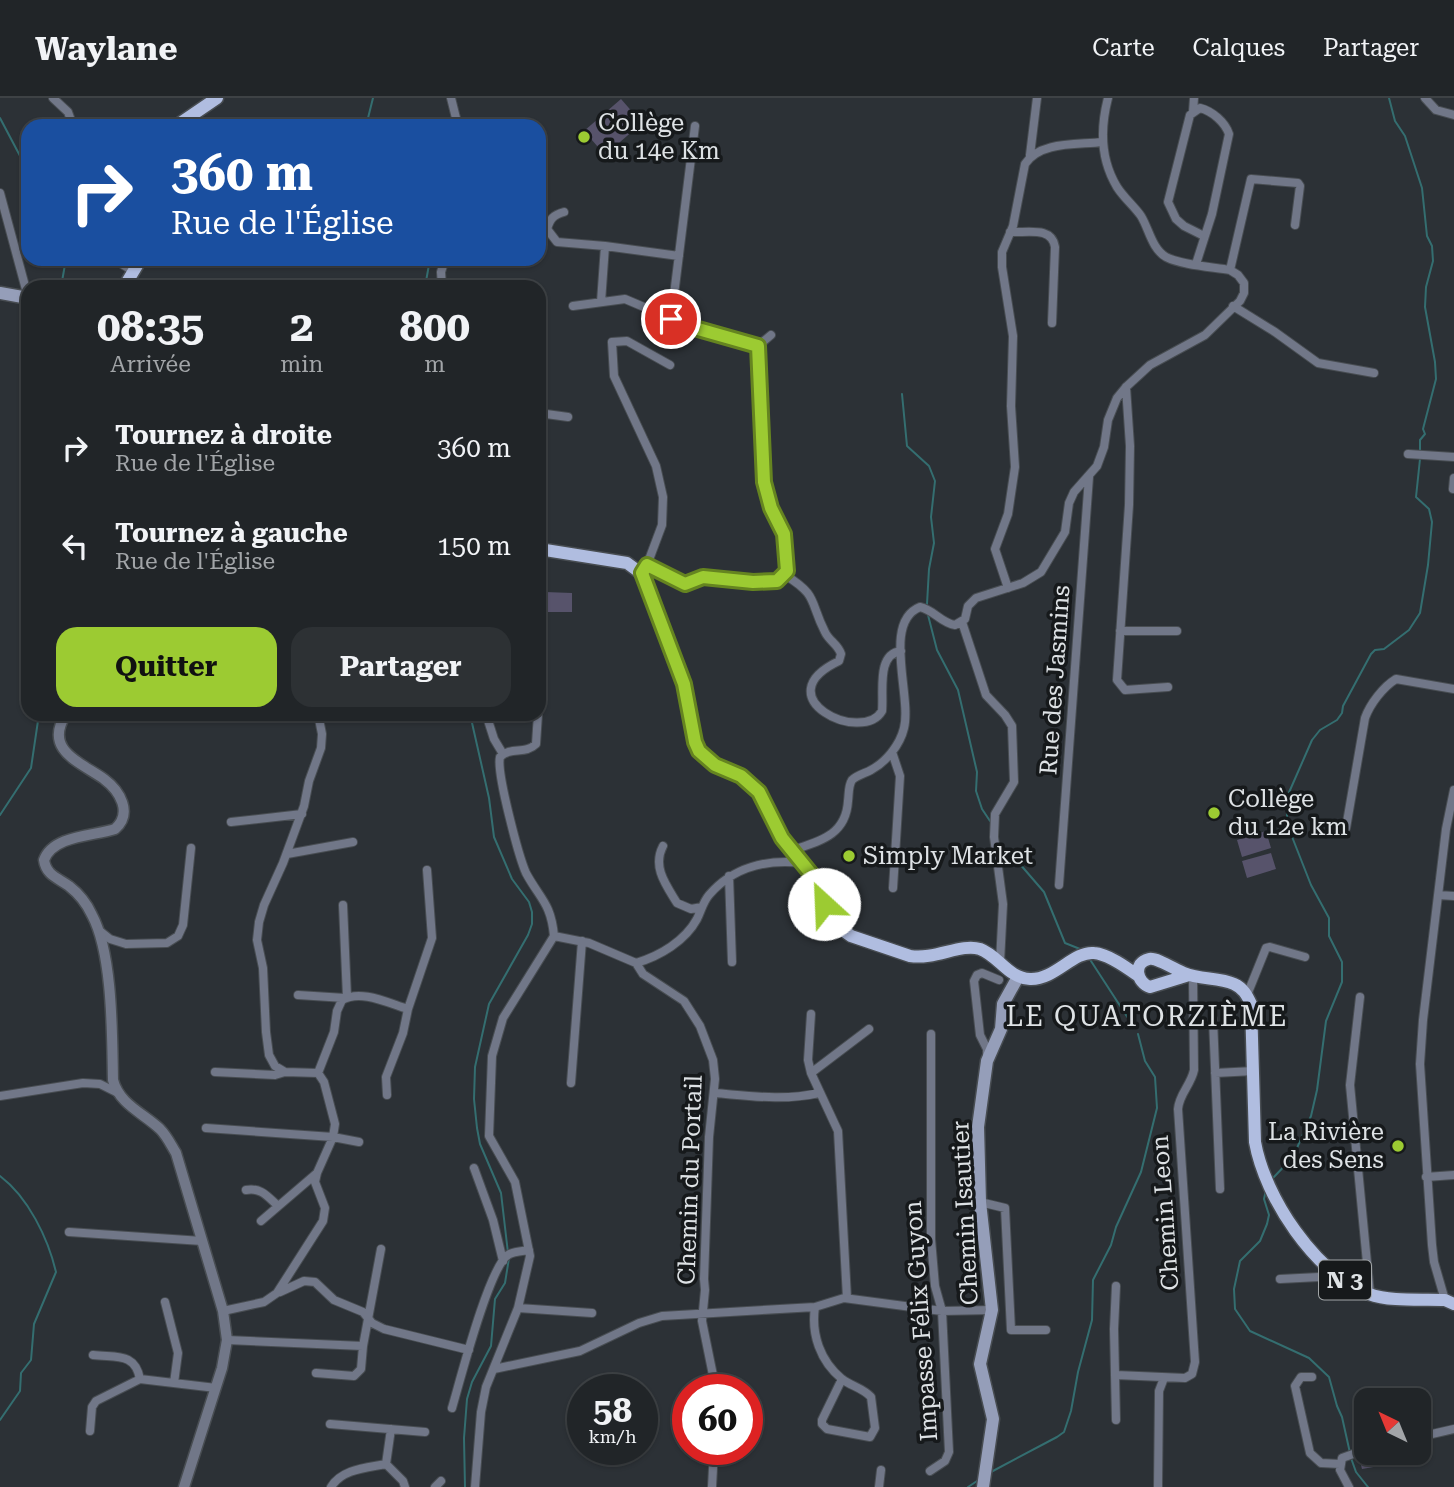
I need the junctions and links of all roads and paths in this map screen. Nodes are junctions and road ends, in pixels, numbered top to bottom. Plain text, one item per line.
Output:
1 (53, 98) edge
2 (217, 98) edge
3 (451, 98) edge
4 (1037, 98) edge
5 (1108, 98) edge
6 (1194, 98) edge
7 (1425, 98) edge
8 (1193, 112) junction
9 (1454, 115) edge
10 (70, 119) edge
11 (186, 119) edge
12 (456, 119) edge
13 (695, 126) dead end
14 (1102, 142) junction
15 (1030, 155) junction
16 (0, 192) edge
17 (564, 212) dead end
18 (1295, 225) dead end
19 (1010, 232) junction
20 (1204, 236) junction
21 (605, 246) junction
22 (679, 256) junction
23 (1196, 264) junction
24 (1230, 270) junction
25 (23, 280) edge
26 (0, 293) edge
27 (21, 297) edge
28 (601, 302) junction
29 (573, 306) dead end
30 (1233, 306) junction
31 (671, 319) junction
32 (1052, 323) dead end
33 (771, 335) dead end
34 (758, 346) junction
35 (670, 365) dead end
36 (1374, 373) dead end
37 (1125, 387) junction
38 (546, 414) edge
39 (568, 417) dead end
40 (1411, 454) dead end
41 (1454, 457) edge
42 (1089, 477) junction
43 (1454, 478) edge
44 (1452, 489) edge
45 (546, 550) edge
46 (644, 569) junction
47 (785, 575) junction
48 (1008, 588) junction
49 (962, 622) junction
50 (1120, 631) junction
51 (1177, 631) dead end
52 (901, 651) junction
53 (1168, 687) dead end
54 (1454, 689) edge
55 (63, 721) edge
56 (319, 721) edge
57 (488, 721) edge
58 (538, 721) edge
59 (892, 752) junction
60 (503, 754) junction
61 (1454, 790) edge
62 (302, 814) junction
63 (231, 822) dead end
64 (1346, 828) dead end
65 (353, 842) dead end
66 (663, 846) dead end
67 (191, 848) dead end
68 (793, 850) junction
69 (287, 853) junction
70 (803, 863) junction
71 (427, 870) dead end
72 (729, 876) junction
73 (1059, 884) dead end
74 (893, 888) dead end
75 (1438, 895) junction
76 (1454, 896) edge
77 (343, 905) dead end
78 (702, 907) junction
79 (100, 931) junction
80 (554, 936) junction
81 (582, 942) junction
82 (1305, 957) dead end
83 (732, 962) dead end
84 (1000, 962) junction
85 (636, 963) junction
86 (1163, 964) junction
87 (1139, 970) junction
88 (1191, 976) junction
89 (1018, 977) junction
90 (999, 981) dead end
91 (1164, 981) junction
92 (298, 995) dead end
93 (1247, 995) junction
94 (346, 997) junction
95 (1360, 997) dead end
96 (408, 1009) junction
97 (811, 1014) dead end
98 (1213, 1018) dead end
99 (869, 1029) dead end
100 (931, 1034) dead end
101 (987, 1060) junction
102 (1254, 1071) junction
103 (215, 1072) dead end
104 (285, 1072) junction
105 (318, 1073) junction
106 (811, 1073) junction
107 (1215, 1073) junction
108 (570, 1083) dead end
109 (116, 1092) junction
110 (715, 1093) junction
111 (819, 1093) junction
112 (387, 1095) dead end
113 (0, 1096) edge
114 (206, 1128) dead end
115 (332, 1137) junction
116 (359, 1142) dead end
117 (474, 1168) dead end
118 (317, 1173) junction
119 (1454, 1175) edge
120 (1426, 1177) junction
121 (1220, 1189) dead end
122 (246, 1190) dead end
123 (981, 1202) junction
124 (278, 1206) junction
125 (261, 1221) dead end
126 (69, 1232) dead end
127 (202, 1241) junction
128 (382, 1249) dead end
129 (530, 1250) junction
130 (503, 1261) junction
131 (1339, 1276) junction
132 (1280, 1279) dead end
133 (1116, 1286) dead end
134 (277, 1293) junction
135 (1370, 1294) junction
136 (847, 1298) junction
137 (165, 1302) dead end
138 (1449, 1302) edge
139 (815, 1307) junction
140 (518, 1308) junction
141 (992, 1310) junction
142 (223, 1311) junction
143 (942, 1311) junction
144 (592, 1313) dead end
145 (702, 1314) junction
146 (369, 1320) junction
147 (1046, 1330) dead end
148 (227, 1340) junction
149 (363, 1346) junction
150 (470, 1350) junction
151 (93, 1355) dead end
152 (494, 1368) junction
153 (316, 1373) dead end
154 (713, 1374) edge
155 (1116, 1375) junction
156 (1312, 1377) dead end
157 (1164, 1378) junction
158 (140, 1379) junction
159 (842, 1379) junction
160 (174, 1383) junction
161 (215, 1388) junction
162 (452, 1408) dead end
163 (1116, 1420) dead end
164 (330, 1424) dead end
165 (391, 1429) junction
166 (1454, 1429) edge
167 (90, 1431) dead end
168 (425, 1432) dead end
169 (1432, 1434) edge
170 (1354, 1453) edge
171 (386, 1464) junction
172 (1340, 1464) junction
173 (714, 1465) edge
174 (881, 1470) dead end
175 (930, 1471) dead end
176 (983, 1484) edge
177 (184, 1487) edge
178 (331, 1487) edge
179 (405, 1487) edge
180 (475, 1487) edge
181 (712, 1487) edge
182 (879, 1487) edge
183 (1158, 1487) edge
184 (1349, 1487) edge

1 - 10 street
2 - 11 main road
3 - 12 street
4 - 15 street
5 - 14 street
6 - 8 street
7 - 9 street
8 - 20 street
8 - 20 street
13 - 22 street
14 - 15 street
14 - 23 street
15 - 19 street
16 - 25 street
17 - 21 street
18 - 24 street
19 - 32 street
19 - 48 street
20 - 23 street
21 - 22 street
21 - 28 street
22 - 31 street
23 - 24 street
24 - 30 street
26 - 27 main road
28 - 29 street
28 - 31 street
30 - 36 street
30 - 37 street
31 - 34 street
33 - 34 street
34 - 47 street
35 - 46 street
37 - 42 street
37 - 50 street
38 - 39 street
40 - 41 street
42 - 48 street
42 - 73 street, Rue des Jasmins
43 - 44 street
45 - 46 main road
46 - 47 street
46 - 68 main road
47 - 52 street
48 - 49 street
49 - 52 street
49 - 84 street
50 - 51 street
50 - 53 street
52 - 59 street
54 - 64 street
55 - 79 street
56 - 62 street
57 - 60 street
58 - 60 street
59 - 68 street
59 - 74 street
60 - 80 street
61 - 75 street
62 - 63 street
62 - 69 street
65 - 69 street
66 - 78 street
67 - 79 street
68 - 70 main road
69 - 104 street
70 - 72 street
70 - 84 main road
71 - 96 street
72 - 78 street
72 - 83 street
75 - 76 street
75 - 120 street
77 - 94 street
78 - 85 street
79 - 109 street
80 - 81 street, Chemin du Portail
80 - 129 street
81 - 85 street, Chemin du Portail
81 - 108 street
82 - 93 street
84 - 89 main road
85 - 110 street, Chemin du Portail
86 - 87 main road
86 - 88 main road
86 - 91 main road
87 - 89 main road
87 - 91 main road
88 - 91 main road
88 - 93 main road
88 - 157 street, Chemin Leon
89 - 101 main road, Chemin Isautier
90 - 101 street, Chemin Isautier
92 - 94 street
93 - 102 main road, N 3
94 - 96 street
94 - 105 street
95 - 135 street
96 - 112 street
97 - 106 street
98 - 107 street
99 - 106 street
100 - 143 street, Impasse Félix Guyon
101 - 123 main road, Chemin Isautier
102 - 107 street
102 - 131 main road, N 3
103 - 104 street
104 - 105 street
105 - 115 street
106 - 111 street
107 - 121 street
109 - 113 street
109 - 127 street
110 - 111 street
110 - 145 street, Chemin du Portail
111 - 136 street
114 - 115 street
115 - 116 street
115 - 118 street
117 - 130 street
118 - 124 street
118 - 134 street
119 - 120 street
120 - 138 street
122 - 124 street
123 - 141 main road, Chemin Isautier
123 - 147 street
124 - 125 street
126 - 127 street
127 - 142 street
128 - 146 street
129 - 130 street
129 - 140 street
130 - 150 street
131 - 132 street
131 - 135 main road, N 3
133 - 155 street
134 - 142 street
134 - 146 street
135 - 138 main road, N 3
136 - 139 street
136 - 143 street
137 - 160 street
139 - 145 street
139 - 159 street
140 - 144 street
140 - 152 street
141 - 143 street
141 - 176 main road, Chemin Isautier
142 - 148 street
143 - 175 street, Impasse Félix Guyon
145 - 152 street
145 - 154 street, Chemin du Portail
146 - 149 street
146 - 150 street
148 - 149 street
148 - 161 street
149 - 153 street
150 - 162 street
151 - 158 street
152 - 180 street
155 - 157 street, Chemin Leon
155 - 163 street
156 - 172 street
157 - 183 street
158 - 160 street
158 - 167 street
159 - 159 street
160 - 161 street
161 - 177 street
164 - 165 street
165 - 168 street
165 - 171 street
166 - 169 street
170 - 172 street
171 - 178 street
171 - 179 street
172 - 184 street
173 - 181 street
174 - 182 street

